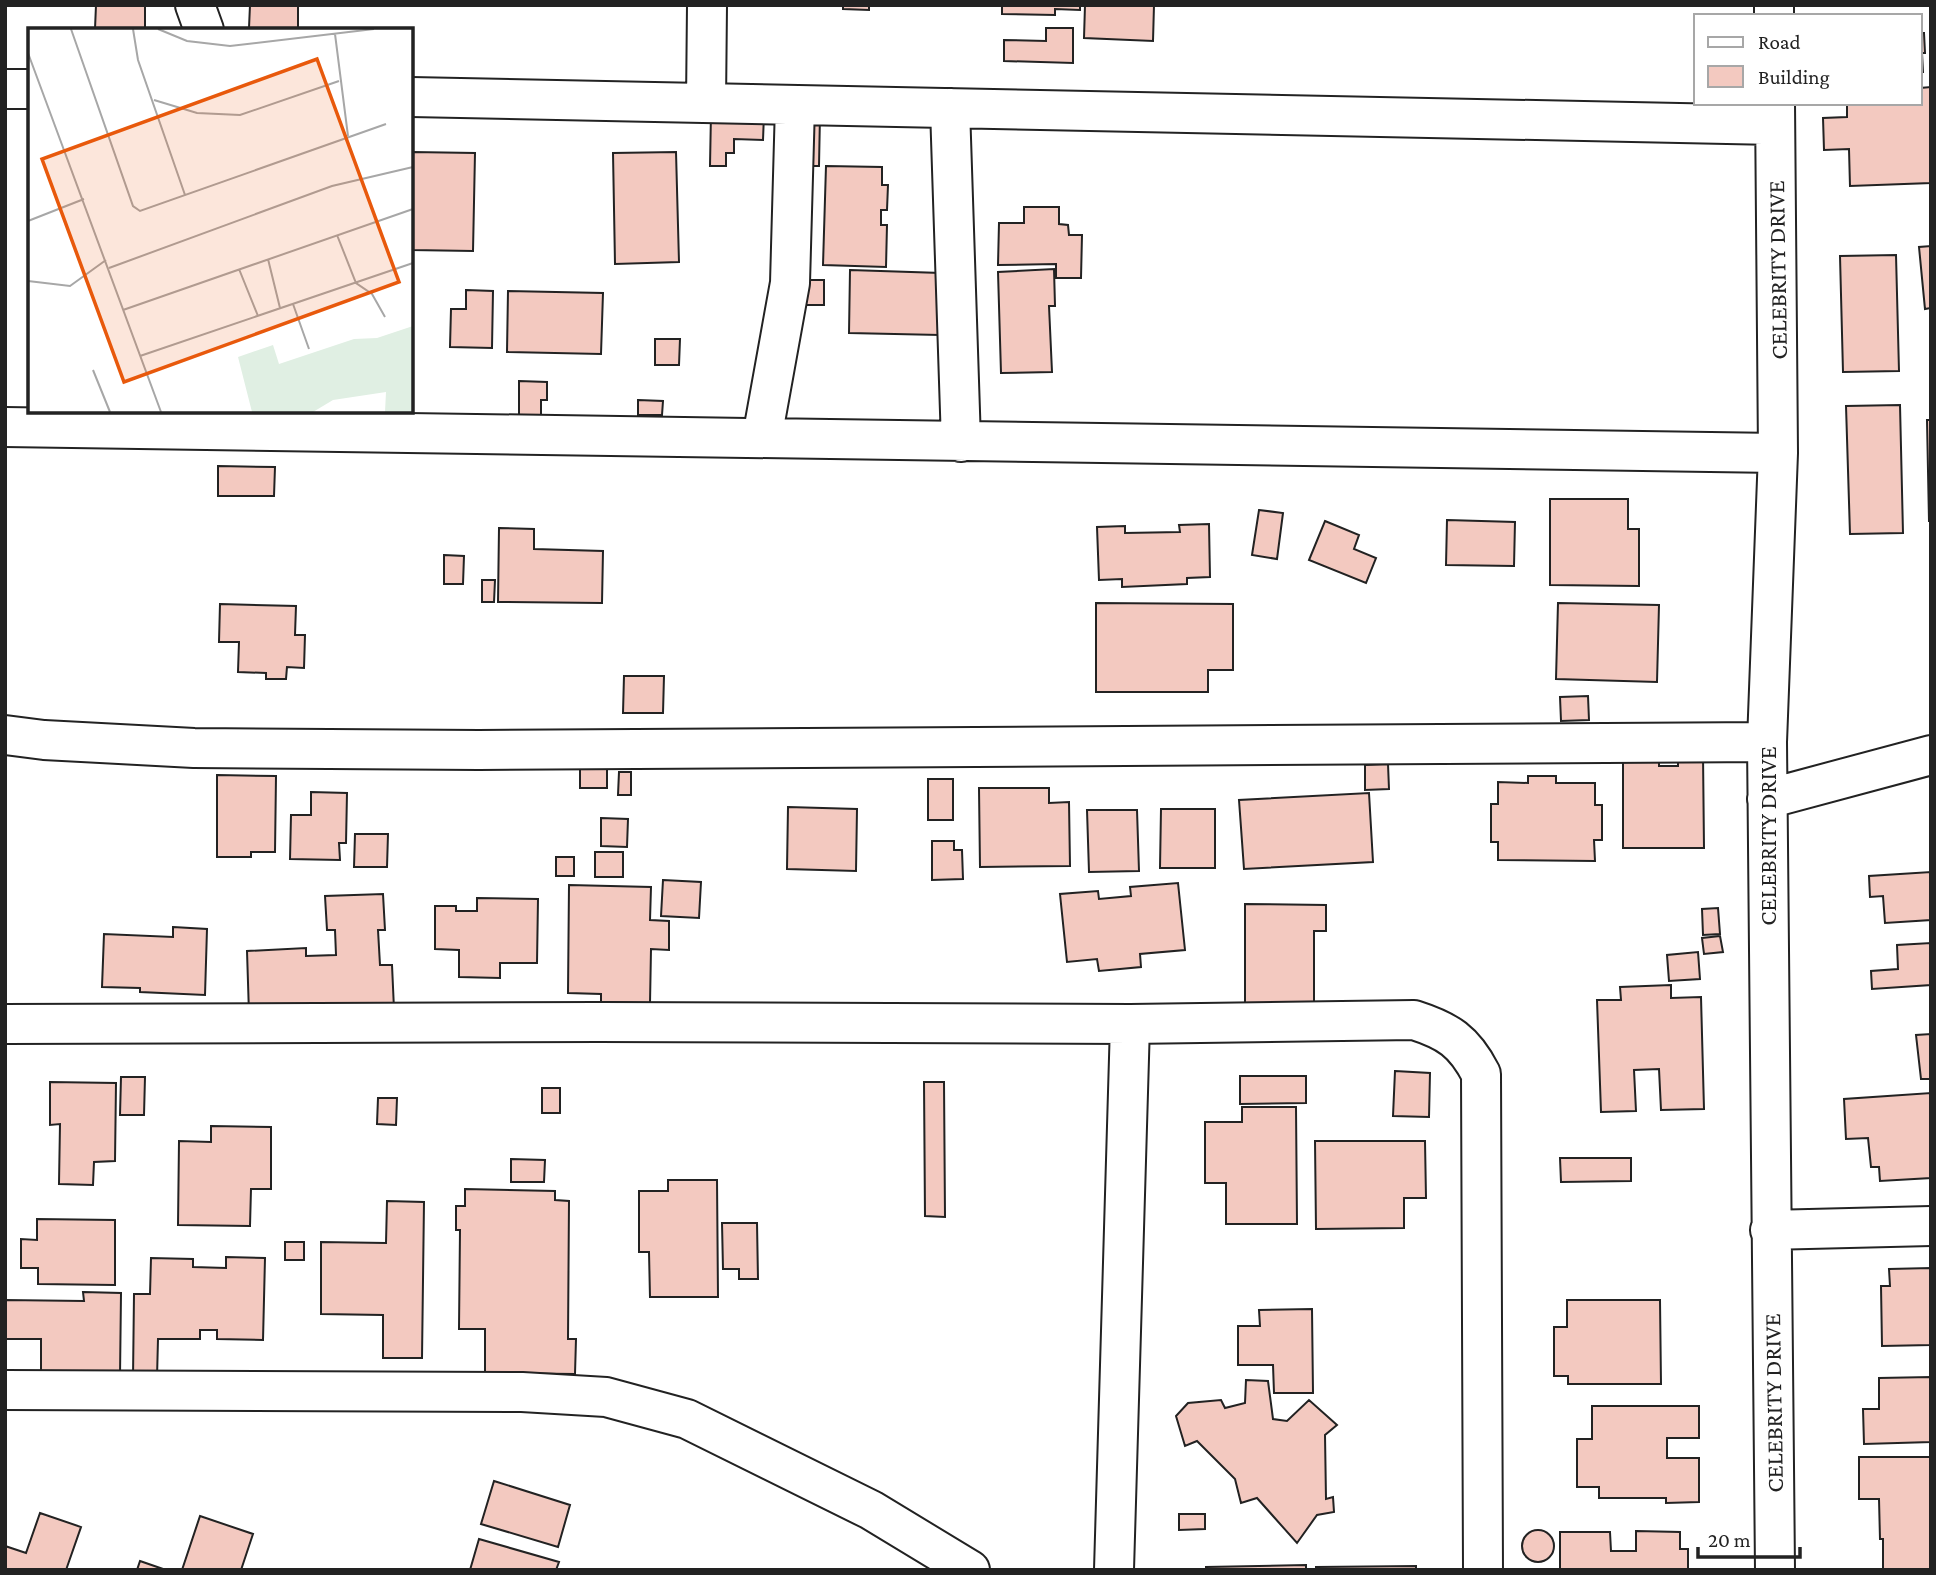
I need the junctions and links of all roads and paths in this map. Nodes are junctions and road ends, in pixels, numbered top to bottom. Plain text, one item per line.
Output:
1 (195, 5) edge
2 (707, 5) edge
3 (203, 28) edge
4 (5, 89) edge
5 (28, 89) edge
6 (413, 97) edge
7 (706, 103) junction
8 (795, 105) junction
9 (950, 108) junction
10 (1775, 114) edge
11 (279, 421) edge
12 (5, 427) edge
13 (762, 438) junction
14 (961, 442) junction
15 (1778, 453) junction
16 (5, 735) edge
17 (1767, 741) junction
18 (1931, 755) edge
19 (1767, 799) junction
20 (5, 1024) edge
21 (1130, 1024) junction
22 (1931, 1226) edge
23 (1770, 1230) junction
24 (5, 1390) edge
25 (970, 1570) edge
26 (1114, 1570) edge
27 (1483, 1570) edge
28 (1775, 1570) edge

1 - 3 street
2 - 7 street
4 - 5 street
6 - 7 street
7 - 8 street
8 - 9 street
8 - 13 street
9 - 10 street
9 - 14 street
10 - 15 street, CELEBRITY DRIVE
11 - 12 street
11 - 13 street
13 - 14 street
14 - 15 street
15 - 17 street, CELEBRITY DRIVE
16 - 17 street
17 - 19 street, CELEBRITY DRIVE
18 - 19 street
19 - 23 street, CELEBRITY DRIVE
20 - 21 street
21 - 26 street
21 - 27 street
22 - 23 street
23 - 28 street, CELEBRITY DRIVE
24 - 25 street

